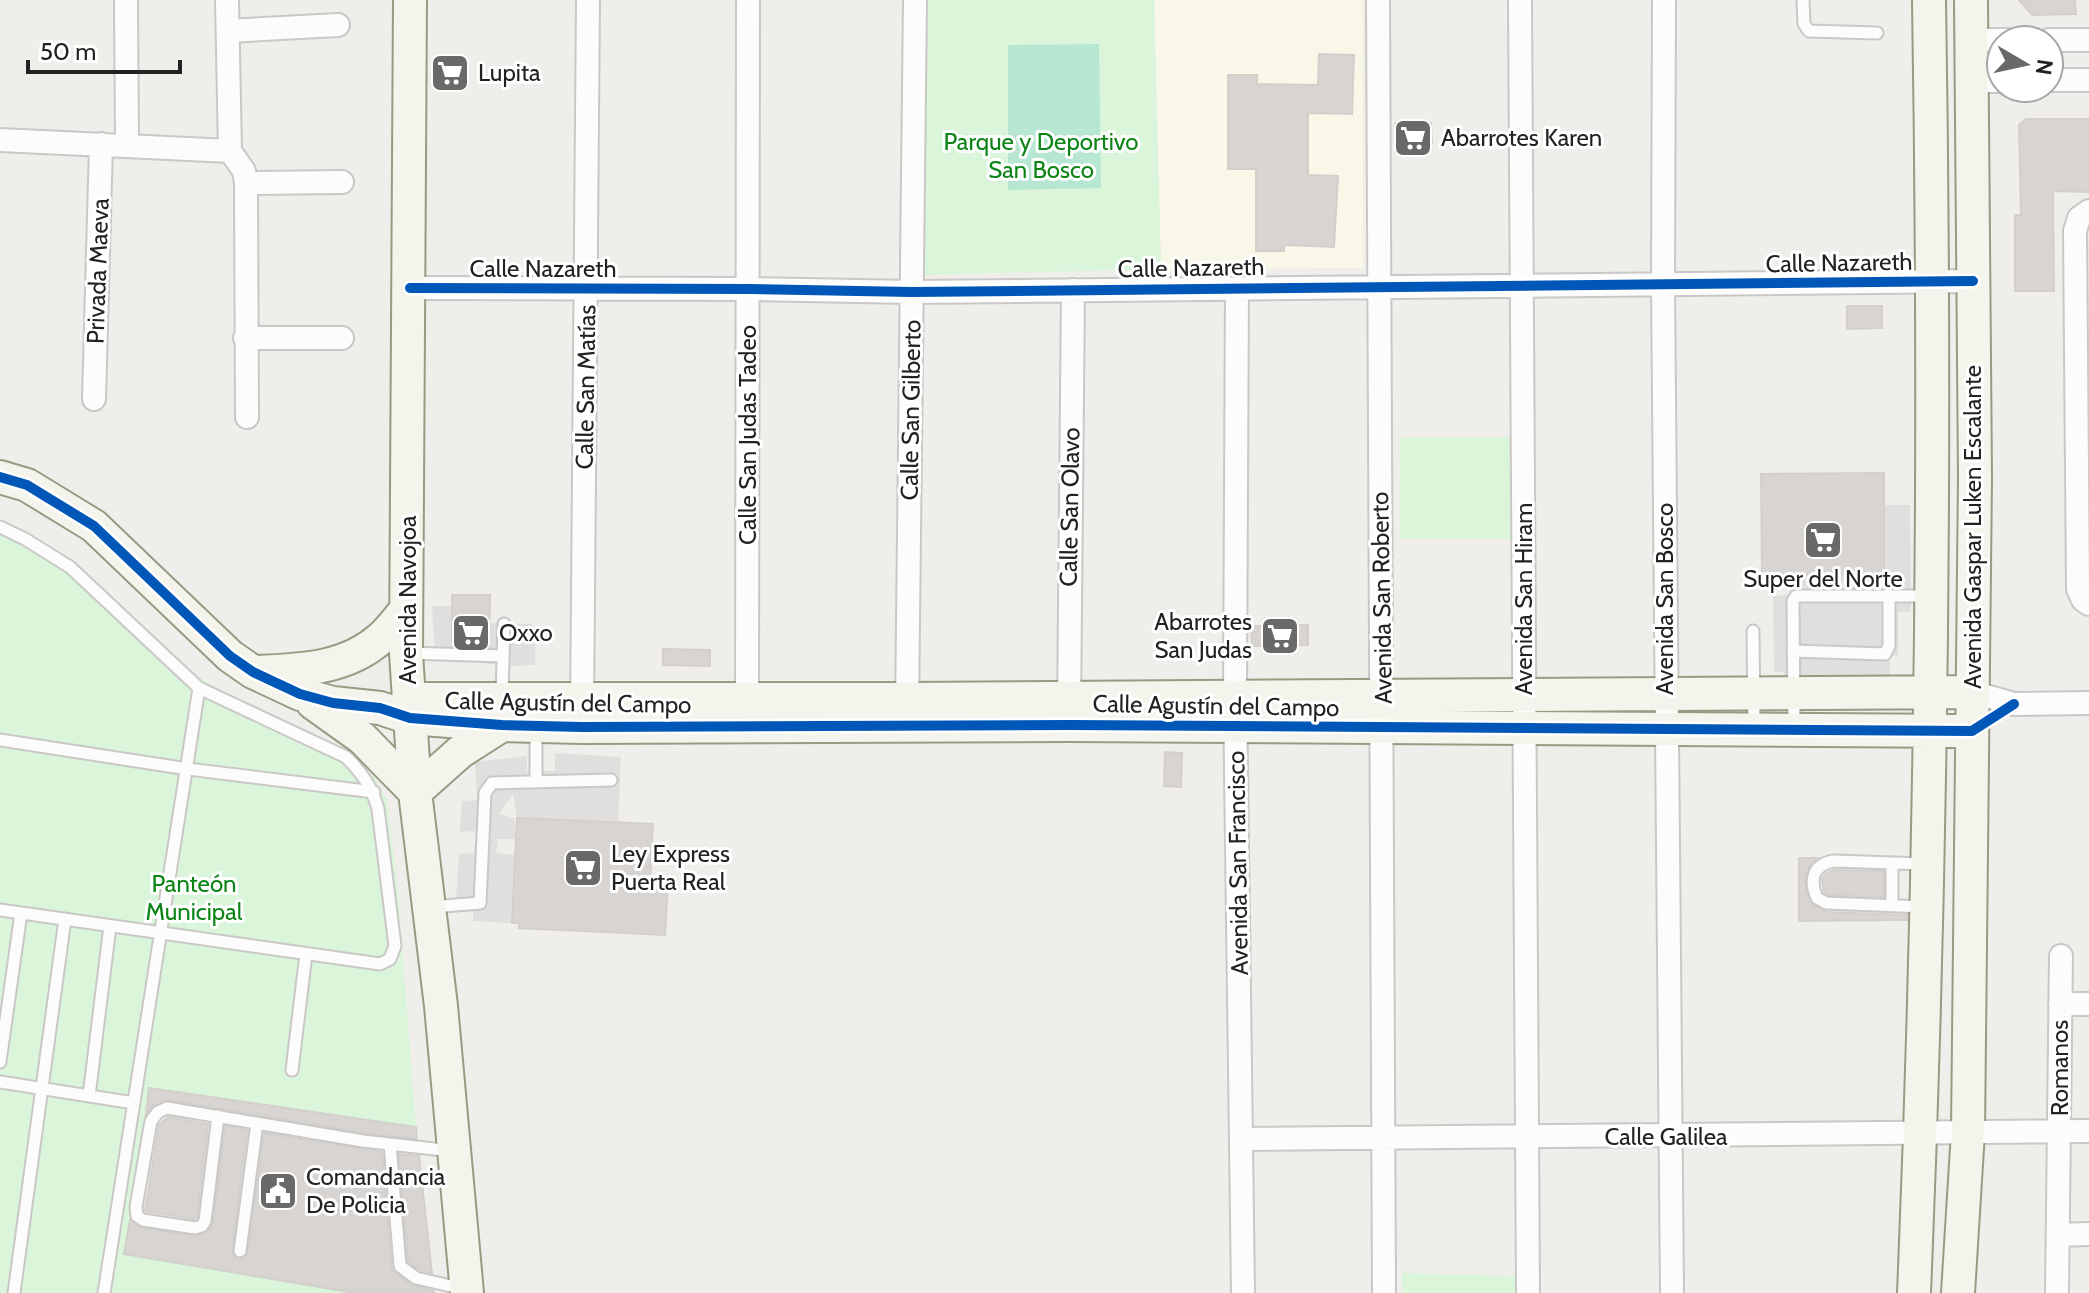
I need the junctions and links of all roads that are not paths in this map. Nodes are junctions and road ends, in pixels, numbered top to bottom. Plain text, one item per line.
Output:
1 (126, 0) edge
2 (227, 0) edge
3 (410, 0) edge
4 (588, 0) edge
5 (748, 0) edge
6 (915, 0) edge
7 (1378, 0) edge
8 (1520, 0) edge
9 (1664, 0) edge
10 (1803, 0) edge
11 (1929, 0) edge
12 (1971, 0) edge
13 (338, 25) dead end
14 (228, 31) junction
15 (1877, 33) dead end
16 (1972, 40) junction
17 (1985, 40) edge
18 (2065, 40) edge
19 (2089, 40) edge
20 (1985, 78) edge
21 (2065, 80) edge
22 (2089, 80) edge
23 (1985, 96) edge
24 (0, 140) edge
25 (101, 144) junction
26 (127, 145) junction
27 (230, 151) junction
28 (342, 182) dead end
29 (246, 183) junction
30 (2089, 211) edge
31 (1973, 281) junction
32 (1931, 282) junction
33 (1379, 285) junction
34 (1522, 285) junction
35 (1663, 285) junction
36 (410, 288) junction
37 (1237, 288) junction
38 (588, 289) junction
39 (749, 289) junction
40 (1073, 290) junction
41 (912, 292) junction
42 (245, 338) junction
43 (342, 338) dead end
44 (94, 399) dead end
45 (247, 417) dead end
46 (0, 477) edge
47 (0, 527) edge
48 (1889, 595) junction
49 (1931, 596) junction
50 (2089, 604) edge
51 (406, 610) junction
52 (504, 624) dead end
53 (1753, 631) dead end
54 (1793, 651) junction
55 (406, 653) junction
56 (503, 656) junction
57 (253, 672) junction
58 (199, 688) junction
59 (1929, 692) junction
60 (1972, 692) junction
61 (1754, 693) junction
62 (1793, 693) junction
63 (300, 694) junction
64 (1383, 694) junction
65 (1665, 694) junction
66 (1235, 695) junction
67 (1524, 695) junction
68 (2089, 703) edge
69 (2014, 704) junction
70 (399, 708) junction
71 (1069, 711) junction
72 (502, 712) junction
73 (747, 712) junction
74 (907, 712) junction
75 (582, 713) junction
76 (536, 726) junction
77 (1236, 727) junction
78 (1383, 728) junction
79 (1754, 729) junction
80 (1794, 729) junction
81 (1525, 730) junction
82 (1666, 730) junction
83 (1928, 731) junction
84 (1972, 731) junction
85 (0, 740) edge
86 (188, 769) junction
87 (536, 780) junction
88 (611, 780) dead end
89 (374, 792) junction
90 (415, 792) junction
91 (1892, 863) junction
92 (1926, 864) junction
93 (1892, 905) junction
94 (1925, 907) junction
95 (430, 908) junction
96 (0, 910) edge
97 (21, 913) junction
98 (65, 919) junction
99 (110, 926) junction
100 (161, 933) junction
101 (306, 954) junction
102 (2061, 956) dead end
103 (2060, 1004) junction
104 (2089, 1004) edge
105 (0, 1062) edge
106 (292, 1070) dead end
107 (0, 1082) edge
108 (44, 1089) junction
109 (89, 1096) junction
110 (134, 1103) junction
111 (218, 1116) junction
112 (257, 1123) junction
113 (2089, 1131) edge
114 (1968, 1132) junction
115 (2060, 1132) junction
116 (1920, 1134) junction
117 (1384, 1136) junction
118 (1528, 1137) junction
119 (1670, 1137) junction
120 (1242, 1139) junction
121 (390, 1144) junction
122 (455, 1152) junction
123 (2089, 1234) edge
124 (2058, 1235) junction
125 (240, 1251) dead end
126 (467, 1291) edge
127 (14, 1293) edge
128 (104, 1293) edge
129 (1243, 1293) edge
130 (1384, 1293) edge
131 (1528, 1293) edge
132 (1672, 1293) edge
133 (1914, 1293) edge
134 (1958, 1293) edge
135 (2057, 1293) edge

1 - 26 street
2 - 14 street
3 - 36 street, Avenida Navojoa
4 - 38 street, Calle San Matías
5 - 39 street, Calle San Judas Tadeo
6 - 41 street, Calle San Gilberto
7 - 33 street, Avenida San Roberto
8 - 34 street, Avenida San Hiram
9 - 35 street, Avenida San Bosco
10 - 15 lane
11 - 32 street, Avenida Gaspar Luken Escalante
12 - 16 street, Avenida Gaspar Luken Escalante
13 - 14 street
14 - 27 street
16 - 17 street
16 - 20 street, Avenida Gaspar Luken Escalante
18 - 19 street
21 - 22 street
23 - 31 street, Avenida Gaspar Luken Escalante
24 - 25 street
25 - 26 street
25 - 44 street, Privada Maeva
26 - 27 street
27 - 29 street
28 - 29 street
29 - 42 street
30 - 50 street
31 - 32 street, Calle Nazareth
31 - 60 street, Avenida Gaspar Luken Escalante
32 - 35 street, Calle Nazareth
32 - 49 street, Avenida Gaspar Luken Escalante
33 - 34 street, Calle Nazareth
33 - 37 street, Calle Nazareth
33 - 64 street, Avenida San Roberto
34 - 35 street, Calle Nazareth
34 - 67 street, Avenida San Hiram
35 - 65 street, Avenida San Bosco
36 - 38 street, Calle Nazareth
36 - 51 street, Avenida Navojoa
37 - 40 street, Calle Nazareth
37 - 66 street, Avenida San Francisco
38 - 39 street, Calle Nazareth
38 - 75 street, Calle San Matías
39 - 41 street, Calle Nazareth
39 - 73 street, Calle San Judas Tadeo
40 - 41 street, Calle Nazareth
40 - 71 street, Calle San Olavo
41 - 74 street, Calle San Gilberto
42 - 43 street
42 - 45 street
46 - 57 street
47 - 58 lane
48 - 49 lane
48 - 54 lane
48 - 54 lane
49 - 59 street, Avenida Gaspar Luken Escalante
51 - 55 street, Avenida Navojoa
51 - 57 street
52 - 56 lane
53 - 61 lane
54 - 62 lane
55 - 56 lane
55 - 70 street, Avenida Navojoa
56 - 72 lane
57 - 63 street
58 - 86 lane
58 - 89 lane
59 - 60 street, Calle Agustín del Campo
59 - 62 street, Calle Agustín del Campo
59 - 83 street, Avenida Gaspar Luken Escalante
60 - 69 street, Calle Agustín del Campo
60 - 84 street, Avenida Gaspar Luken Escalante
61 - 62 street, Calle Agustín del Campo
61 - 65 street, Calle Agustín del Campo
61 - 79 lane
62 - 80 lane
63 - 70 street, Calle Agustín del Campo
63 - 90 street
64 - 66 street, Calle Agustín del Campo
64 - 67 street, Calle Agustín del Campo
64 - 78 street, Avenida San Roberto
65 - 67 street, Calle Agustín del Campo
65 - 82 street, Avenida San Bosco
66 - 71 street, Calle Agustín del Campo
66 - 77 street, Avenida San Francisco
67 - 81 street, Avenida San Hiram
68 - 69 street, Calle Agustín del Campo
69 - 84 street
70 - 72 street, Calle Agustín del Campo
70 - 90 street, Avenida Navojoa
71 - 74 street, Calle Agustín del Campo
71 - 77 street, Calle Agustín del Campo
72 - 75 street, Calle Agustín del Campo
72 - 76 street, Calle Agustín del Campo
72 - 90 street
73 - 74 street, Calle Agustín del Campo
73 - 75 street, Calle Agustín del Campo
75 - 76 street, Calle Agustín del Campo
76 - 87 lane
77 - 78 street, Calle Agustín del Campo
77 - 120 street, Avenida San Francisco
78 - 81 street, Calle Agustín del Campo
78 - 117 street, Avenida San Roberto
79 - 80 street, Calle Agustín del Campo
79 - 82 street, Calle Agustín del Campo
80 - 83 street, Calle Agustín del Campo
81 - 82 street, Calle Agustín del Campo
81 - 118 street, Avenida San Hiram
82 - 119 street, Avenida San Bosco
83 - 84 street, Calle Agustín del Campo
83 - 92 street, Avenida Gaspar Luken Escalante
84 - 114 street, Avenida Gaspar Luken Escalante
85 - 86 lane
86 - 89 lane
86 - 100 lane
87 - 88 lane
87 - 95 lane
89 - 101 lane
90 - 95 street, Avenida Navojoa
91 - 92 lane
91 - 93 lane
91 - 93 lane
92 - 94 street, Avenida Gaspar Luken Escalante
93 - 94 lane
94 - 116 street, Avenida Gaspar Luken Escalante
95 - 122 street, Avenida Navojoa
96 - 97 lane
97 - 98 lane
97 - 105 lane
98 - 99 lane
98 - 108 lane
99 - 100 lane
99 - 109 lane
100 - 101 lane
100 - 110 lane
101 - 106 lane
102 - 103 street, Romanos
103 - 104 street
103 - 115 street, Romanos
107 - 108 lane
108 - 109 lane
108 - 127 lane
109 - 110 lane
110 - 128 lane
111 - 111 lane
111 - 112 lane
112 - 121 lane
112 - 125 lane
113 - 115 street, Calle Galilea
114 - 115 street, Calle Galilea
114 - 116 street, Calle Galilea
114 - 134 street, Avenida Gaspar Luken Escalante
115 - 124 street, Romanos
116 - 119 street, Calle Galilea
116 - 133 street, Avenida Gaspar Luken Escalante
117 - 118 street, Calle Galilea
117 - 120 street, Calle Galilea
117 - 130 street, Avenida San Roberto
118 - 119 street, Calle Galilea
118 - 131 street, Avenida San Hiram
119 - 132 street, Avenida San Bosco
120 - 129 street, Avenida San Francisco
121 - 122 lane
121 - 126 lane
122 - 126 street, Avenida Navojoa
123 - 124 street
124 - 135 street, Romanos

